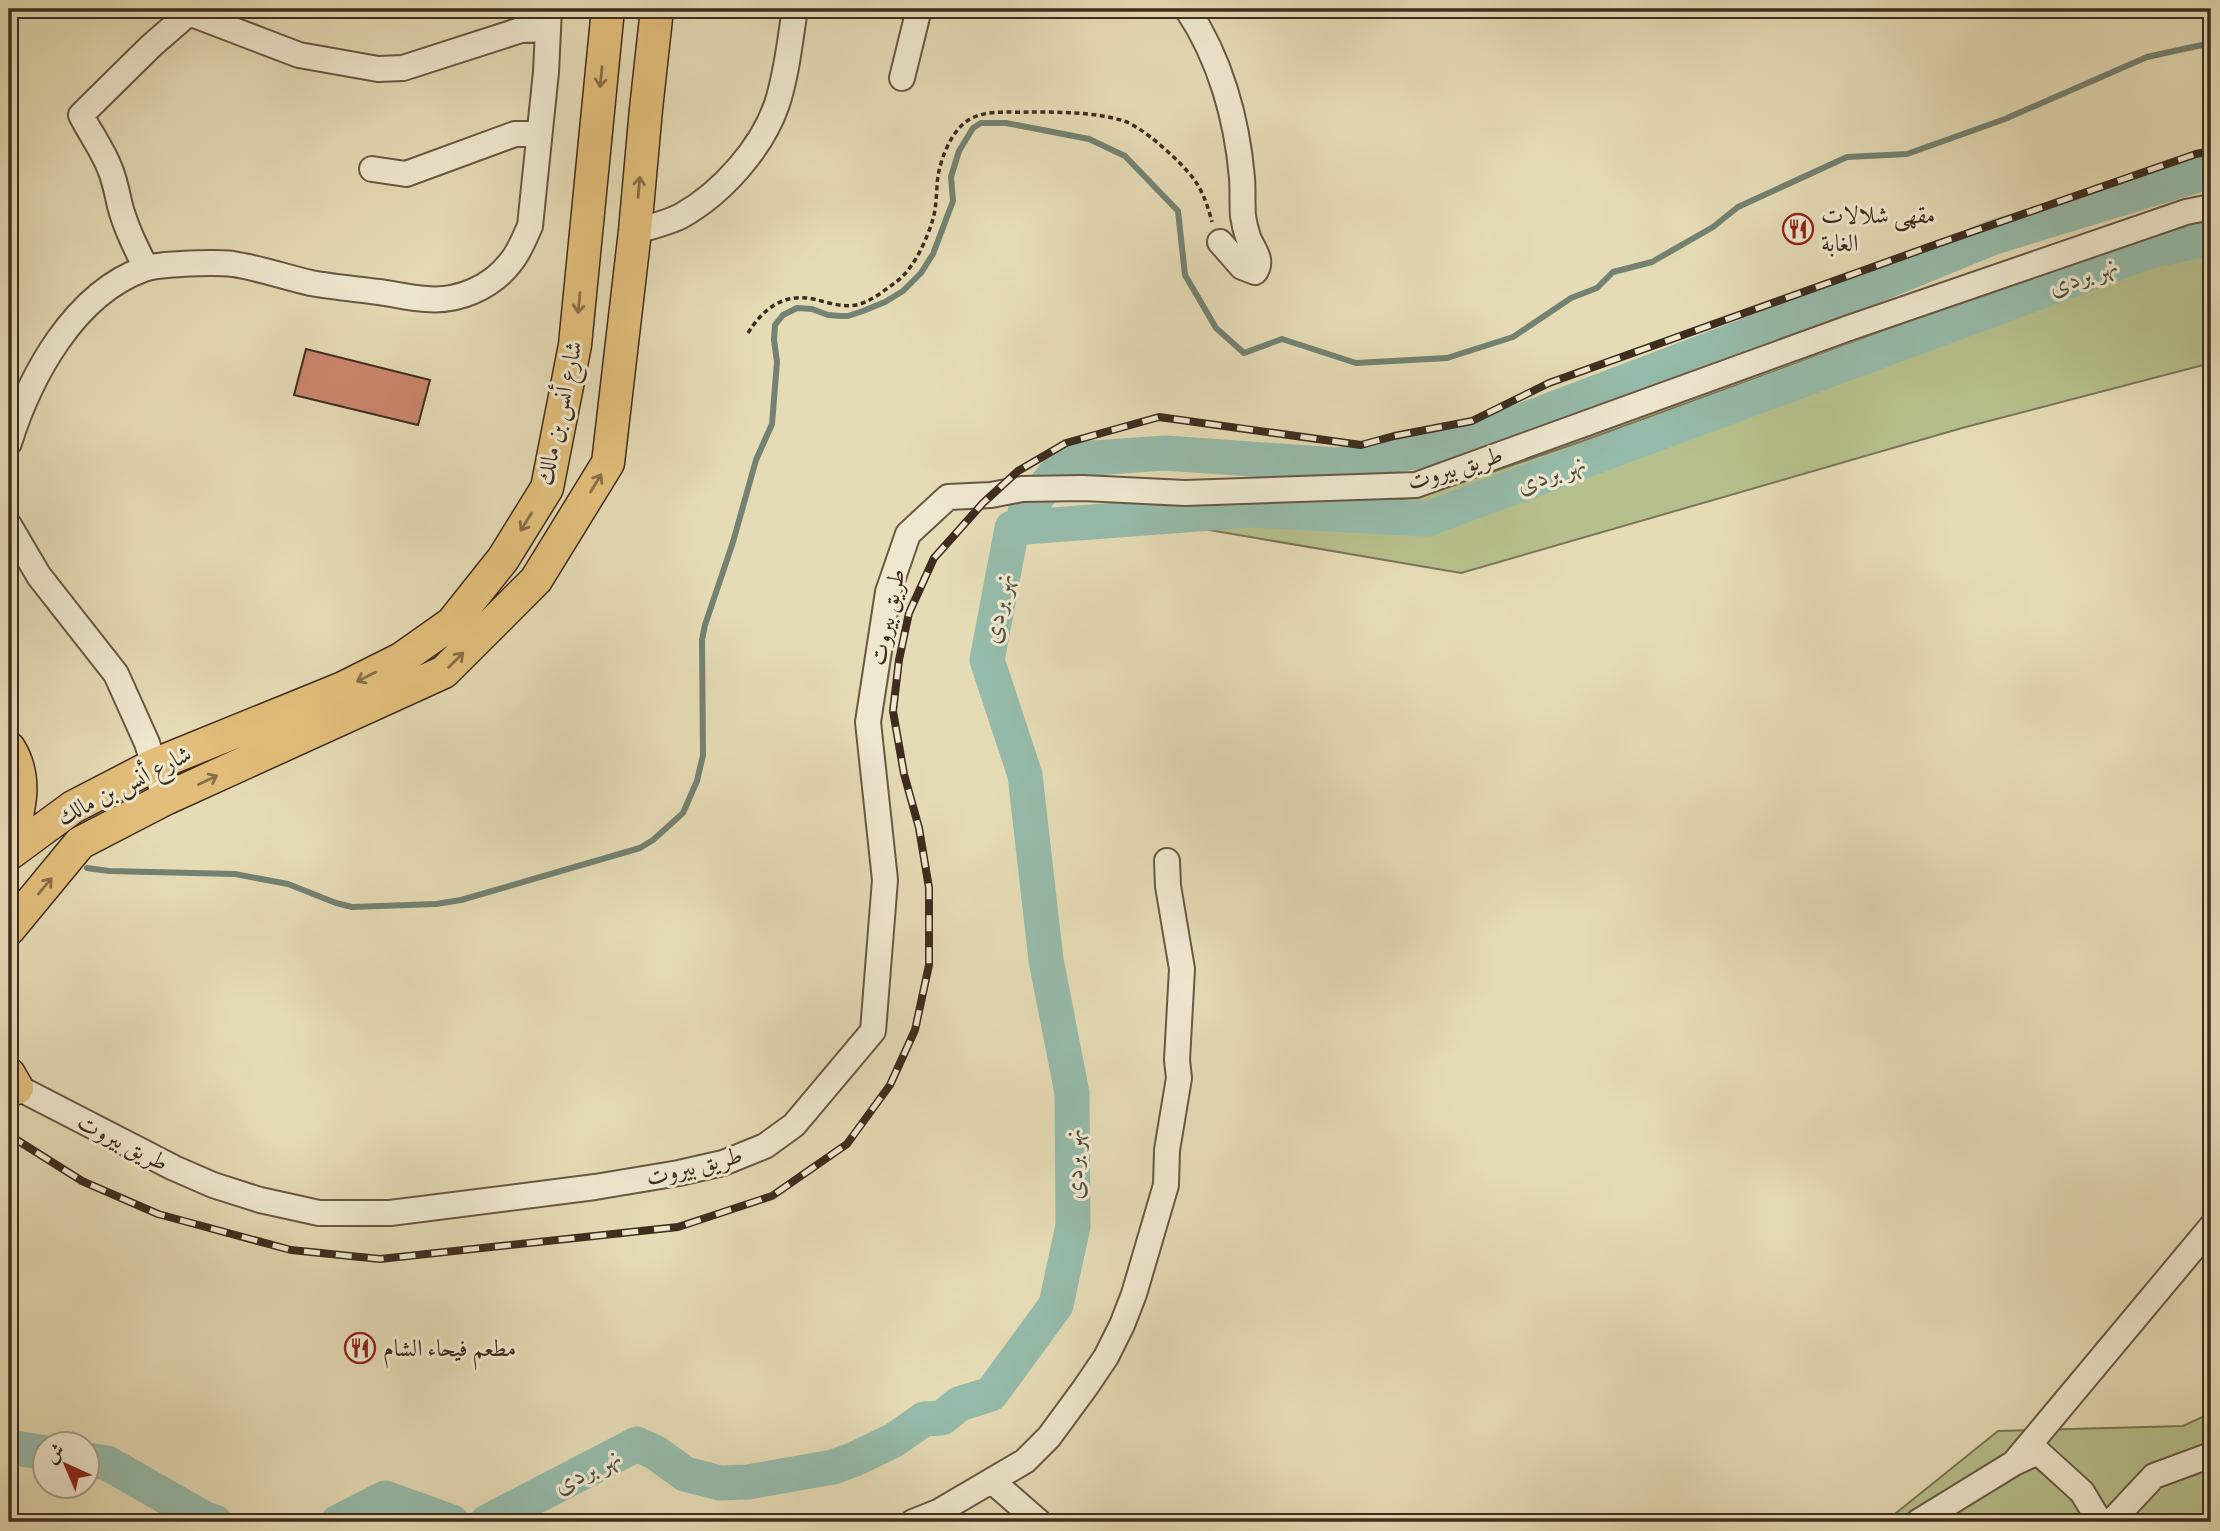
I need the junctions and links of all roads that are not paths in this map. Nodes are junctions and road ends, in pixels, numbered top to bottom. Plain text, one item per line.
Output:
1 (608, 9) edge
2 (657, 9) edge
3 (795, 9) edge
4 (919, 9) edge
5 (1187, 9) edge
6 (186, 11) edge
7 (548, 19) edge
8 (902, 78) dead end
9 (538, 134) junction
10 (372, 169) dead end
11 (2211, 207) edge
12 (635, 231) junction
13 (1220, 242) road end
14 (146, 268) junction
15 (9, 443) edge
16 (9, 525) edge
17 (9, 748) edge
18 (156, 764) junction
19 (165, 799) junction
20 (9, 852) edge
21 (1167, 861) dead end
22 (9, 929) edge
23 (11, 1087) edge
24 (2211, 1227) edge
25 (2211, 1455) edge
26 (2014, 1463) junction
27 (992, 1481) junction
28 (962, 1511) edge
29 (914, 1522) edge
30 (1039, 1522) edge
31 (1918, 1522) edge
32 (2100, 1522) edge
33 (2111, 1522) edge

1 -> 18 main road, شارع أنس بن مالك
12 -> 2 main road, شارع أنس بن مالك
3 - 12 street
4 - 8 street
5 - 13 street
6 - 7 street
6 - 14 street
7 - 9 street
9 - 10 street
9 - 14 street
11 - 23 street, طريق بيروت
19 -> 12 main road, شارع أنس بن مالك
14 - 15 street
16 - 18 street
17 - 20 main road
18 - 19 street
18 - 20 main road, شارع أنس بن مالك
22 -> 19 main road, شارع أنس بن مالك
21 - 27 street
24 - 26 street
25 - 33 street
26 - 31 street
26 - 32 street
27 - 28 street
27 - 30 street
28 - 29 street

